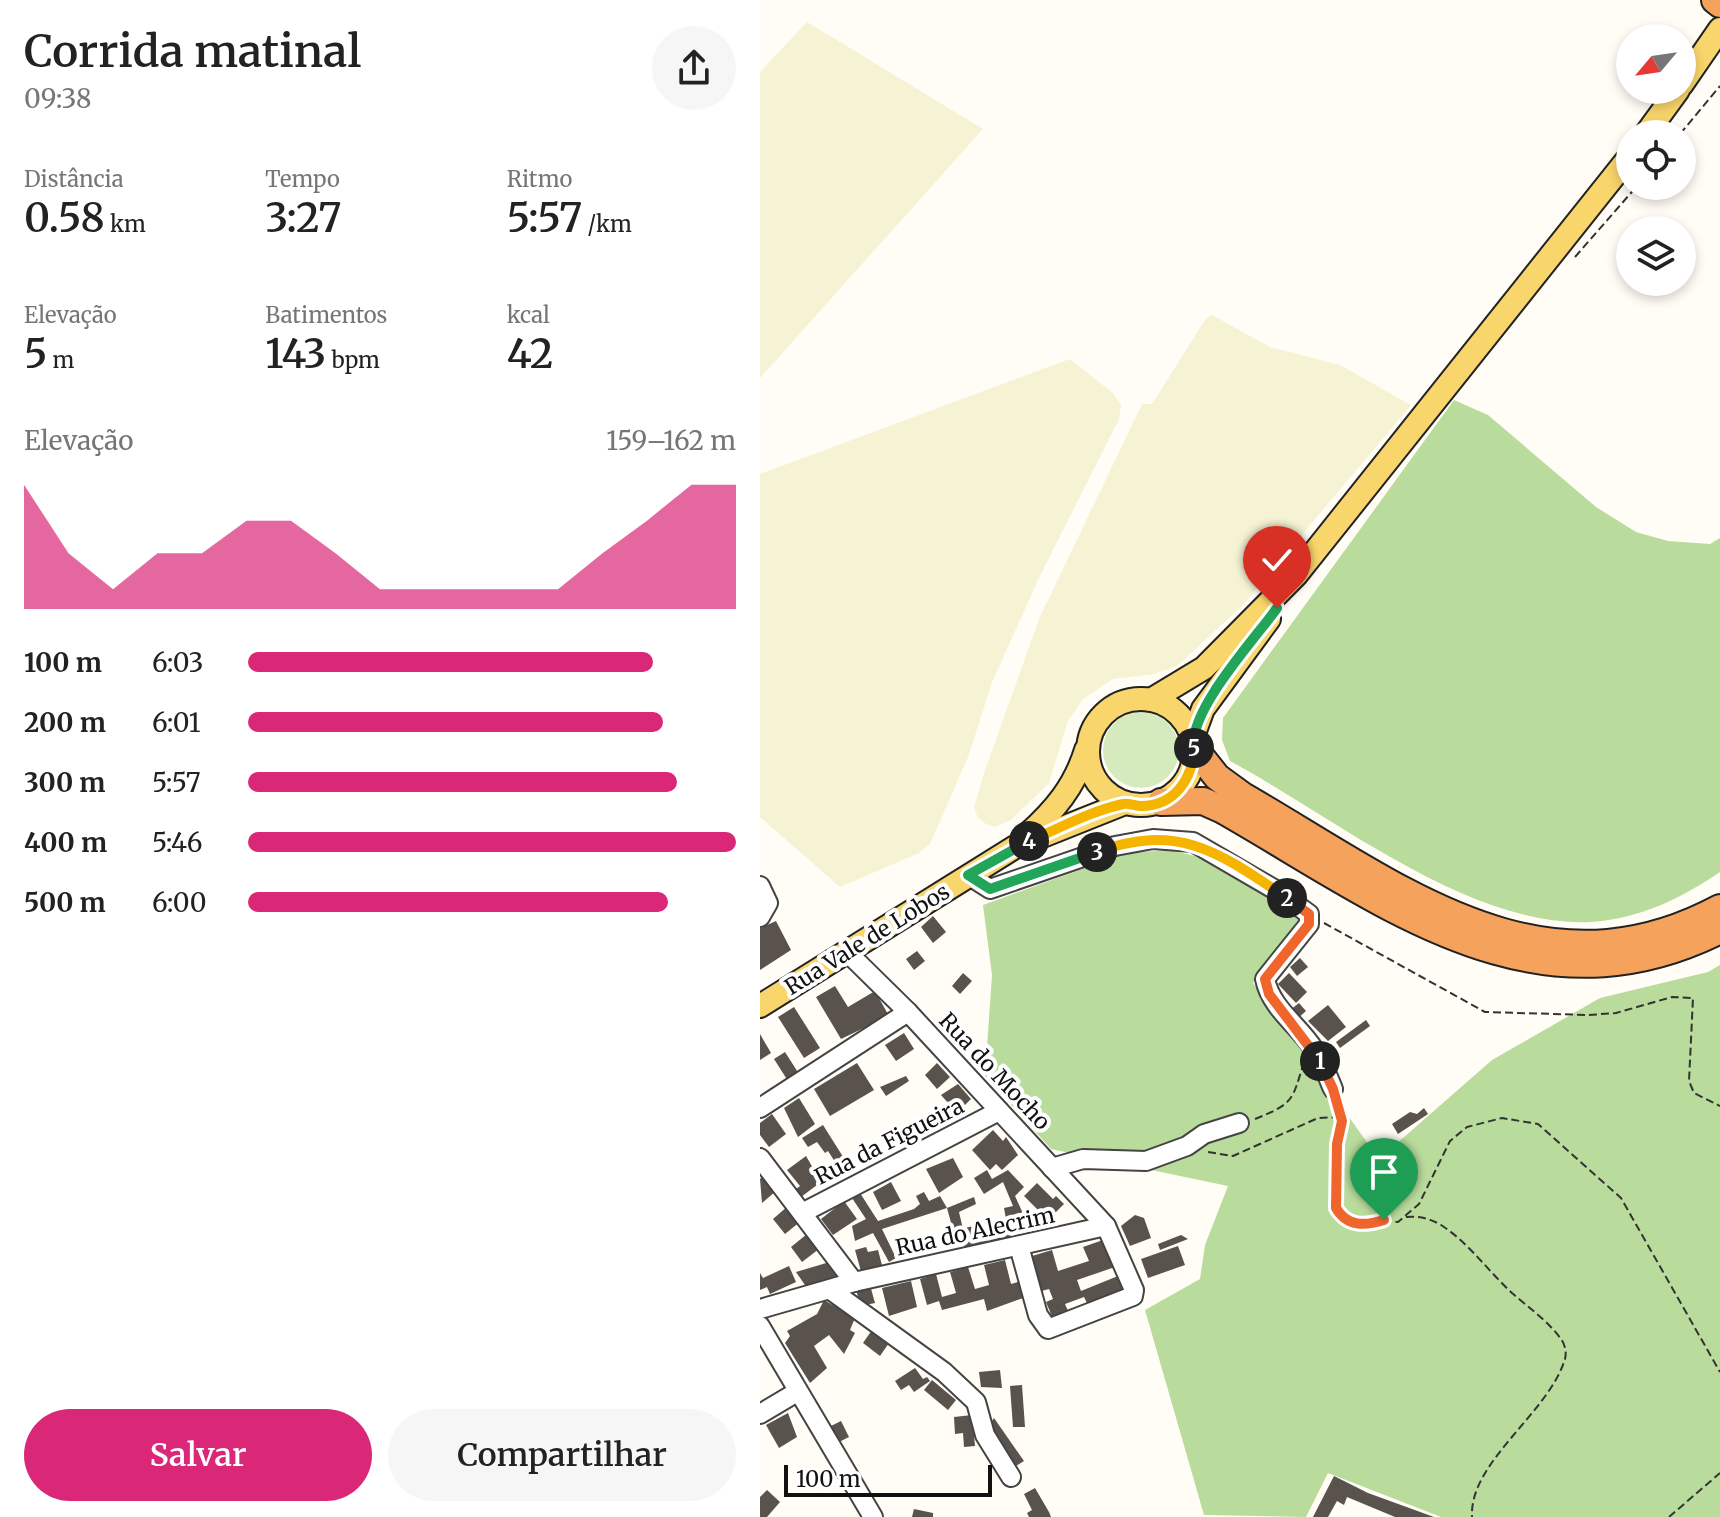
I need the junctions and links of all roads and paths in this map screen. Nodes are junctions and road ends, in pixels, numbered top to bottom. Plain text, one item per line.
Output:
1 (1715, 0) edge
2 (1720, 4) edge
3 (1720, 29) edge
4 (1696, 64) edge
5 (1720, 86) edge
6 (1692, 120) edge
7 (1616, 174) edge
8 (1297, 574) junction
9 (1151, 700) junction
10 (1193, 743) junction
11 (1088, 746) junction
12 (1161, 802) junction
13 (1125, 803) junction
14 (1015, 847) junction
15 (968, 875) junction
16 (760, 886) edge
17 (1720, 908) edge
18 (1309, 914) junction
19 (760, 917) edge
20 (1720, 930) edge
21 (846, 951) junction
22 (760, 1006) edge
23 (908, 1012) junction
24 (1314, 1048) junction
25 (1333, 1089) joint
26 (1720, 1106) edge
27 (760, 1108) edge
28 (999, 1111) junction
29 (1341, 1117) junction
30 (1239, 1123) joint
31 (1187, 1146) junction
32 (760, 1158) edge
33 (1052, 1168) junction
34 (802, 1213) junction
35 (1405, 1217) junction
36 (1106, 1226) junction
37 (1019, 1246) junction
38 (854, 1282) junction
39 (832, 1291) junction
40 (760, 1309) edge
41 (760, 1326) edge
42 (1720, 1372) edge
43 (797, 1392) junction
44 (760, 1414) edge
45 (1720, 1473) edge
46 (1011, 1477) dead end
47 (873, 1517) edge
48 (1472, 1517) edge
49 (1669, 1517) edge

1 - 2 highway
3 - 4 main road
5 - 6 path
7 - 8 main road
8 - 9 main road
8 - 10 main road
9 - 10 main road
9 - 11 main road
10 - 12 main road
10 - 17 highway
11 - 13 main road
11 - 14 main road
12 - 13 main road
12 - 20 highway
13 - 14 main road
14 - 15 main road, Rua Vale de Lobos
15 - 18 street
15 - 21 main road, Rua Vale de Lobos
16 - 19 street
18 - 24 street
18 - 26 path
21 - 22 main road, Rua Vale de Lobos
21 - 23 street, Rua do Mocho
23 - 27 street
23 - 28 street, Rua do Mocho
24 - 25 street
24 - 30 path
25 - 29 path
28 - 33 street, Rua do Mocho
28 - 34 street, Rua da Figueira
29 - 31 path
29 - 35 path
30 - 31 street
31 - 33 street
32 - 34 street
33 - 36 street, Rua do Mocho
34 - 38 street
35 - 42 path
35 - 48 path
36 - 37 street, Rua do Alecrim
36 - 37 street, Rua do Mocho
37 - 38 street, Rua do Alecrim
38 - 39 street, Rua do Alecrim
39 - 40 street, Rua do Alecrim
39 - 46 street
41 - 43 street
43 - 44 street
43 - 47 street
45 - 49 path

